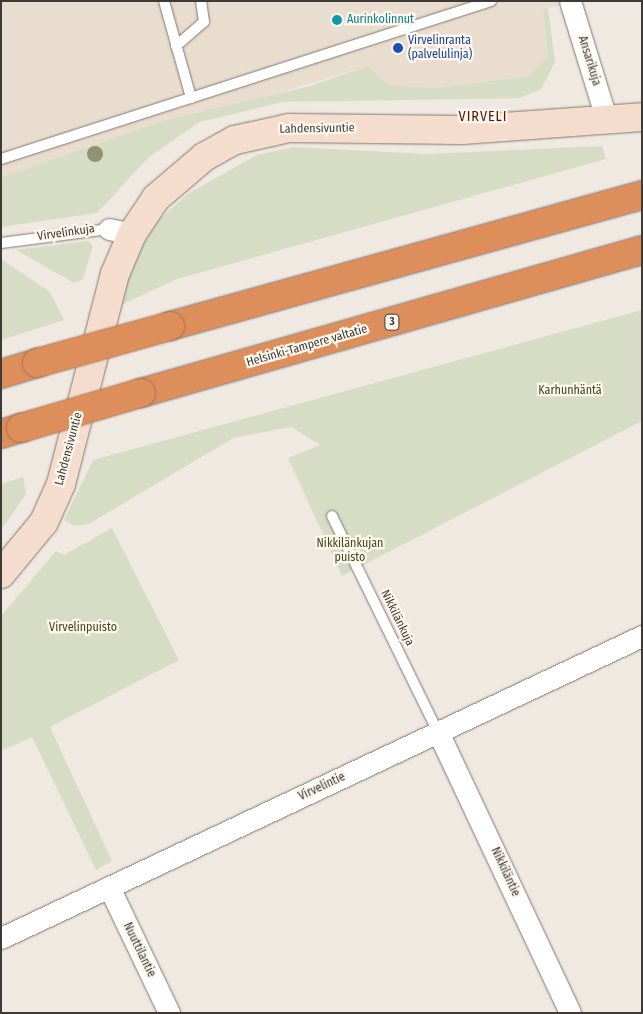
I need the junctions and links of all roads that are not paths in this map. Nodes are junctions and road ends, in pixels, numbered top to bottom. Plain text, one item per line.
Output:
1 (164, 1) edge
2 (201, 1) edge
3 (491, 1) edge
4 (570, 1) edge
5 (176, 46) junction
6 (191, 98) junction
7 (642, 117) edge
8 (607, 121) junction
9 (1, 158) edge
10 (642, 195) edge
11 (120, 232) junction
12 (1, 243) edge
13 (642, 250) edge
14 (1, 374) edge
15 (11, 431) edge
16 (332, 516) dead end
17 (1, 574) edge
18 (642, 636) edge
19 (438, 732) junction
20 (109, 887) junction
21 (1, 938) edge
22 (169, 1013) edge
23 (570, 1013) edge

1 - 5 lane
2 - 5 lane
3 - 6 lane
4 - 8 street, Ansarikuja
5 - 6 lane
6 - 9 lane
7 - 8 main road, Lahdensivuntie
8 - 11 main road, Lahdensivuntie
10 - 14 highway, bridge
11 - 12 lane, Virvelinkuja
11 - 17 main road, Lahdensivuntie
13 - 15 highway, Helsinki-Tampere valtatie / 3, bridge
16 - 19 lane, Nikkilänkuja
18 - 19 street, Virvelintie
19 - 20 street, Virvelintie
19 - 23 street, Nikkiläntie
20 - 21 street, Virvelintie
20 - 22 street, Nuuttilantie

